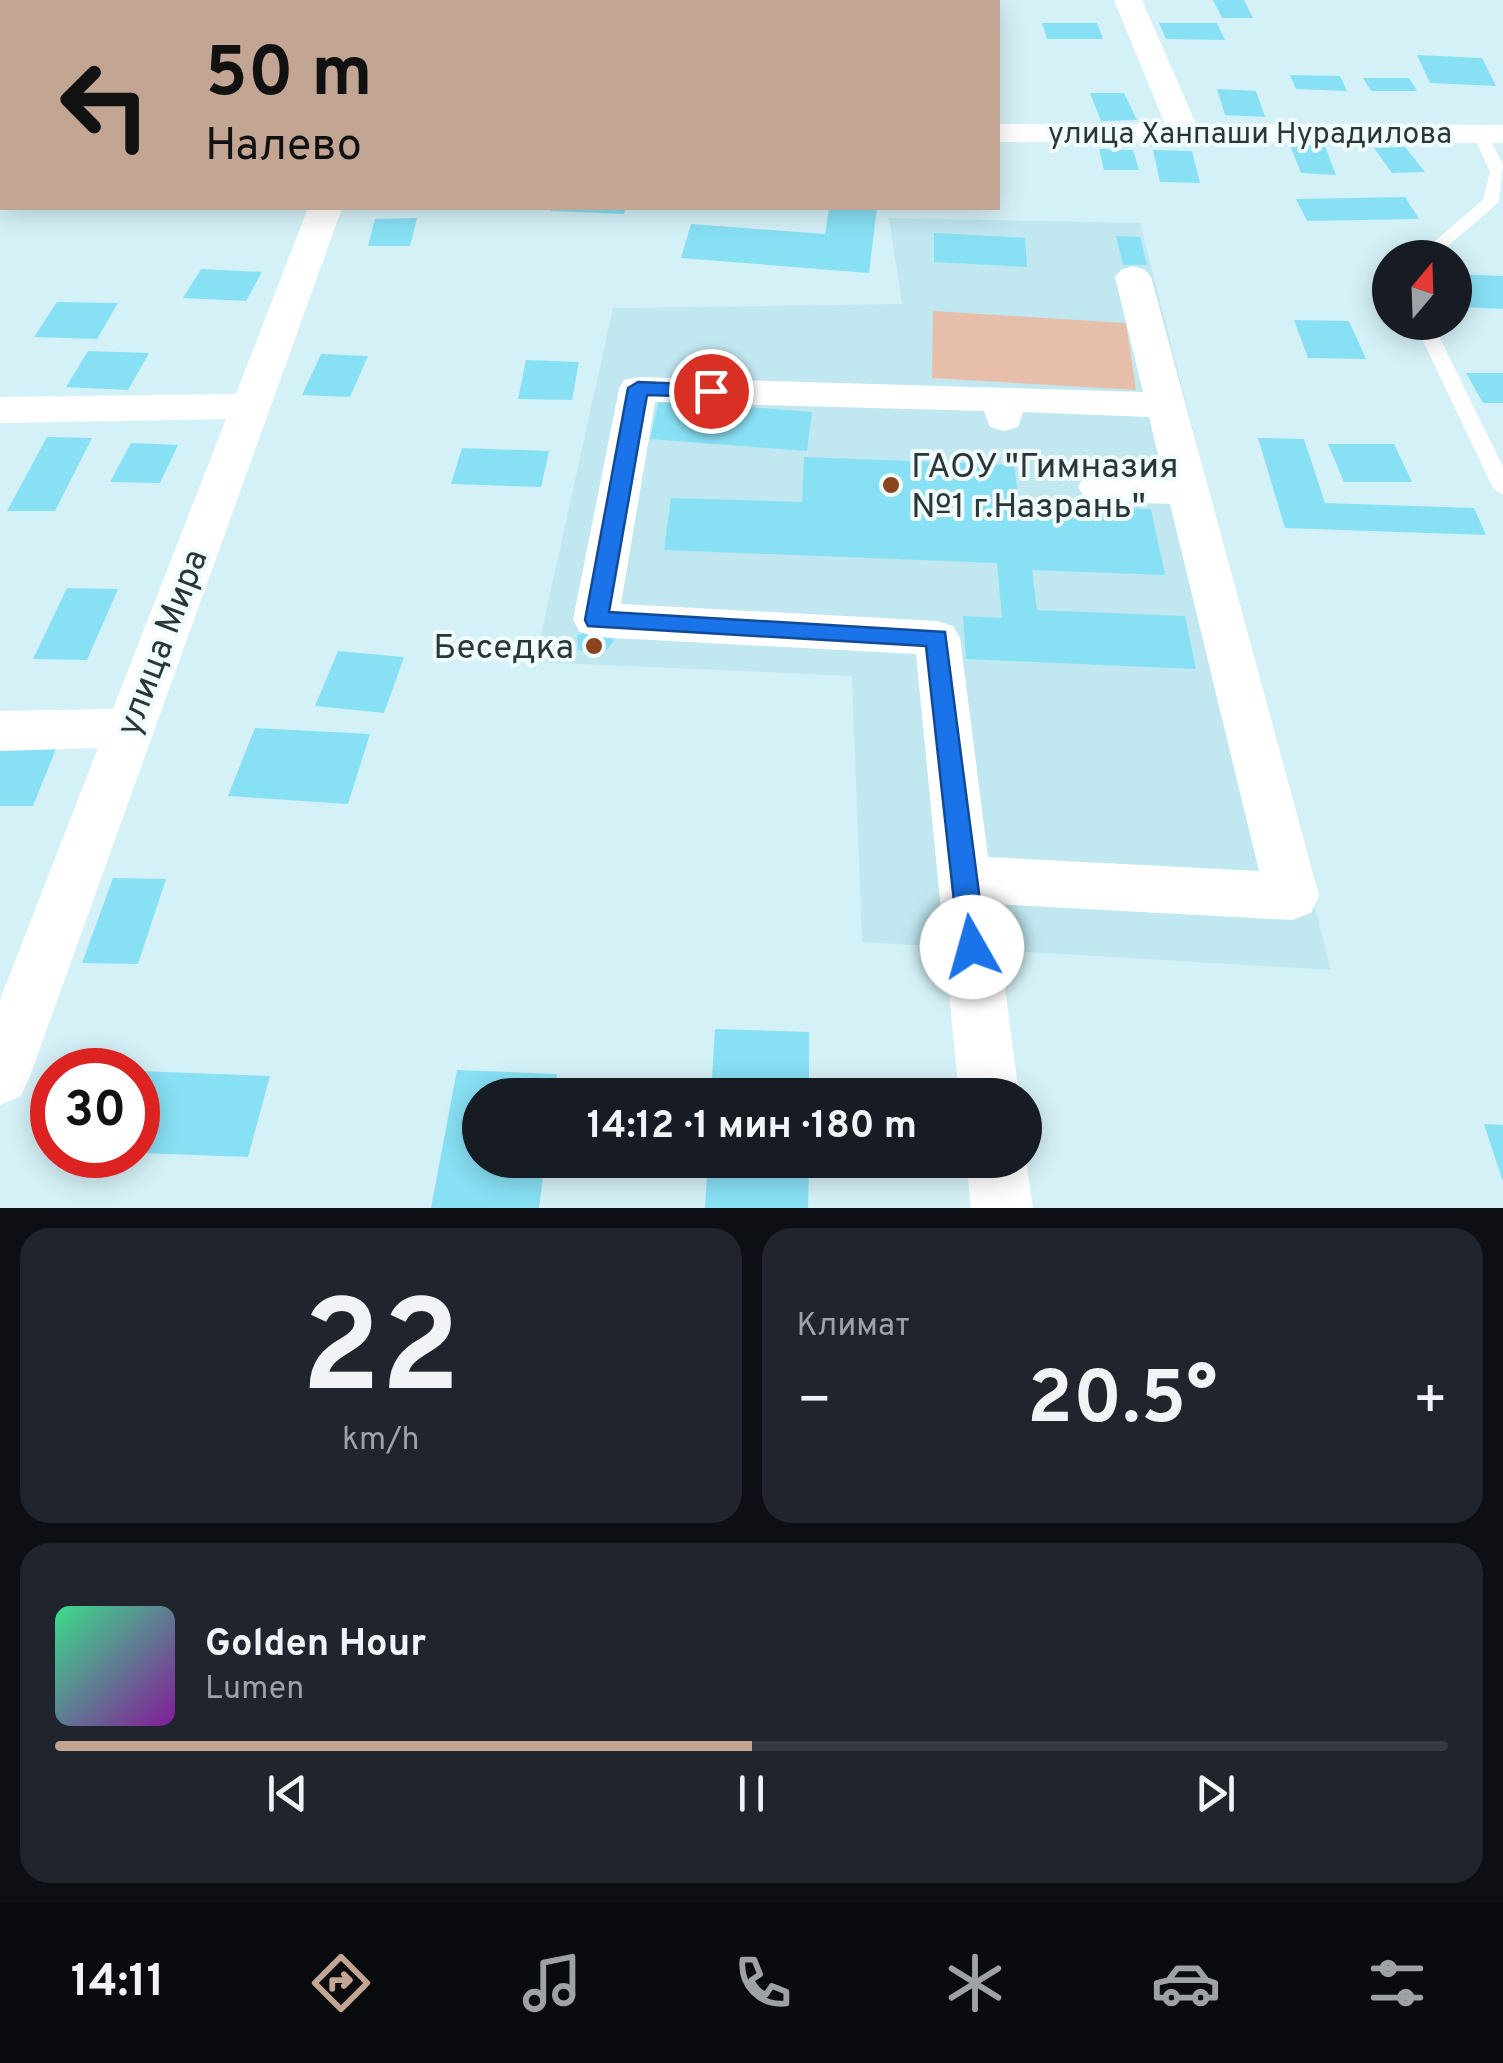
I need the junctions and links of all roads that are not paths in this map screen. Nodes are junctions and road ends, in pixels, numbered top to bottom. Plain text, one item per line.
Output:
1 (1128, 0) edge
2 (1184, 132) junction
3 (1000, 133) edge
4 (1492, 134) edge
5 (323, 210) edge
6 (1445, 240) edge
7 (1134, 277) dead end
8 (1433, 340) edge
9 (250, 406) junction
10 (1166, 406) junction
11 (0, 410) edge
12 (1098, 487) dead end
13 (1503, 488) edge
14 (1188, 490) junction
15 (128, 728) junction
16 (0, 731) edge
17 (964, 879) junction
18 (0, 1076) edge
19 (988, 1078) edge
20 (999, 1178) edge
21 (1002, 1208) edge

1 - 2 street
2 - 3 street, улица Ханпаши Нурадилова
2 - 4 street, улица Ханпаши Нурадилова
4 - 6 lane
5 - 9 street, улица Мира
7 - 10 street
8 - 13 lane
9 - 11 street
9 - 15 street, улица Мира
10 - 14 street
10 - 17 street
12 - 14 street
14 - 17 street
15 - 16 street
15 - 18 street, улица Мира
17 - 19 street
20 - 21 street

